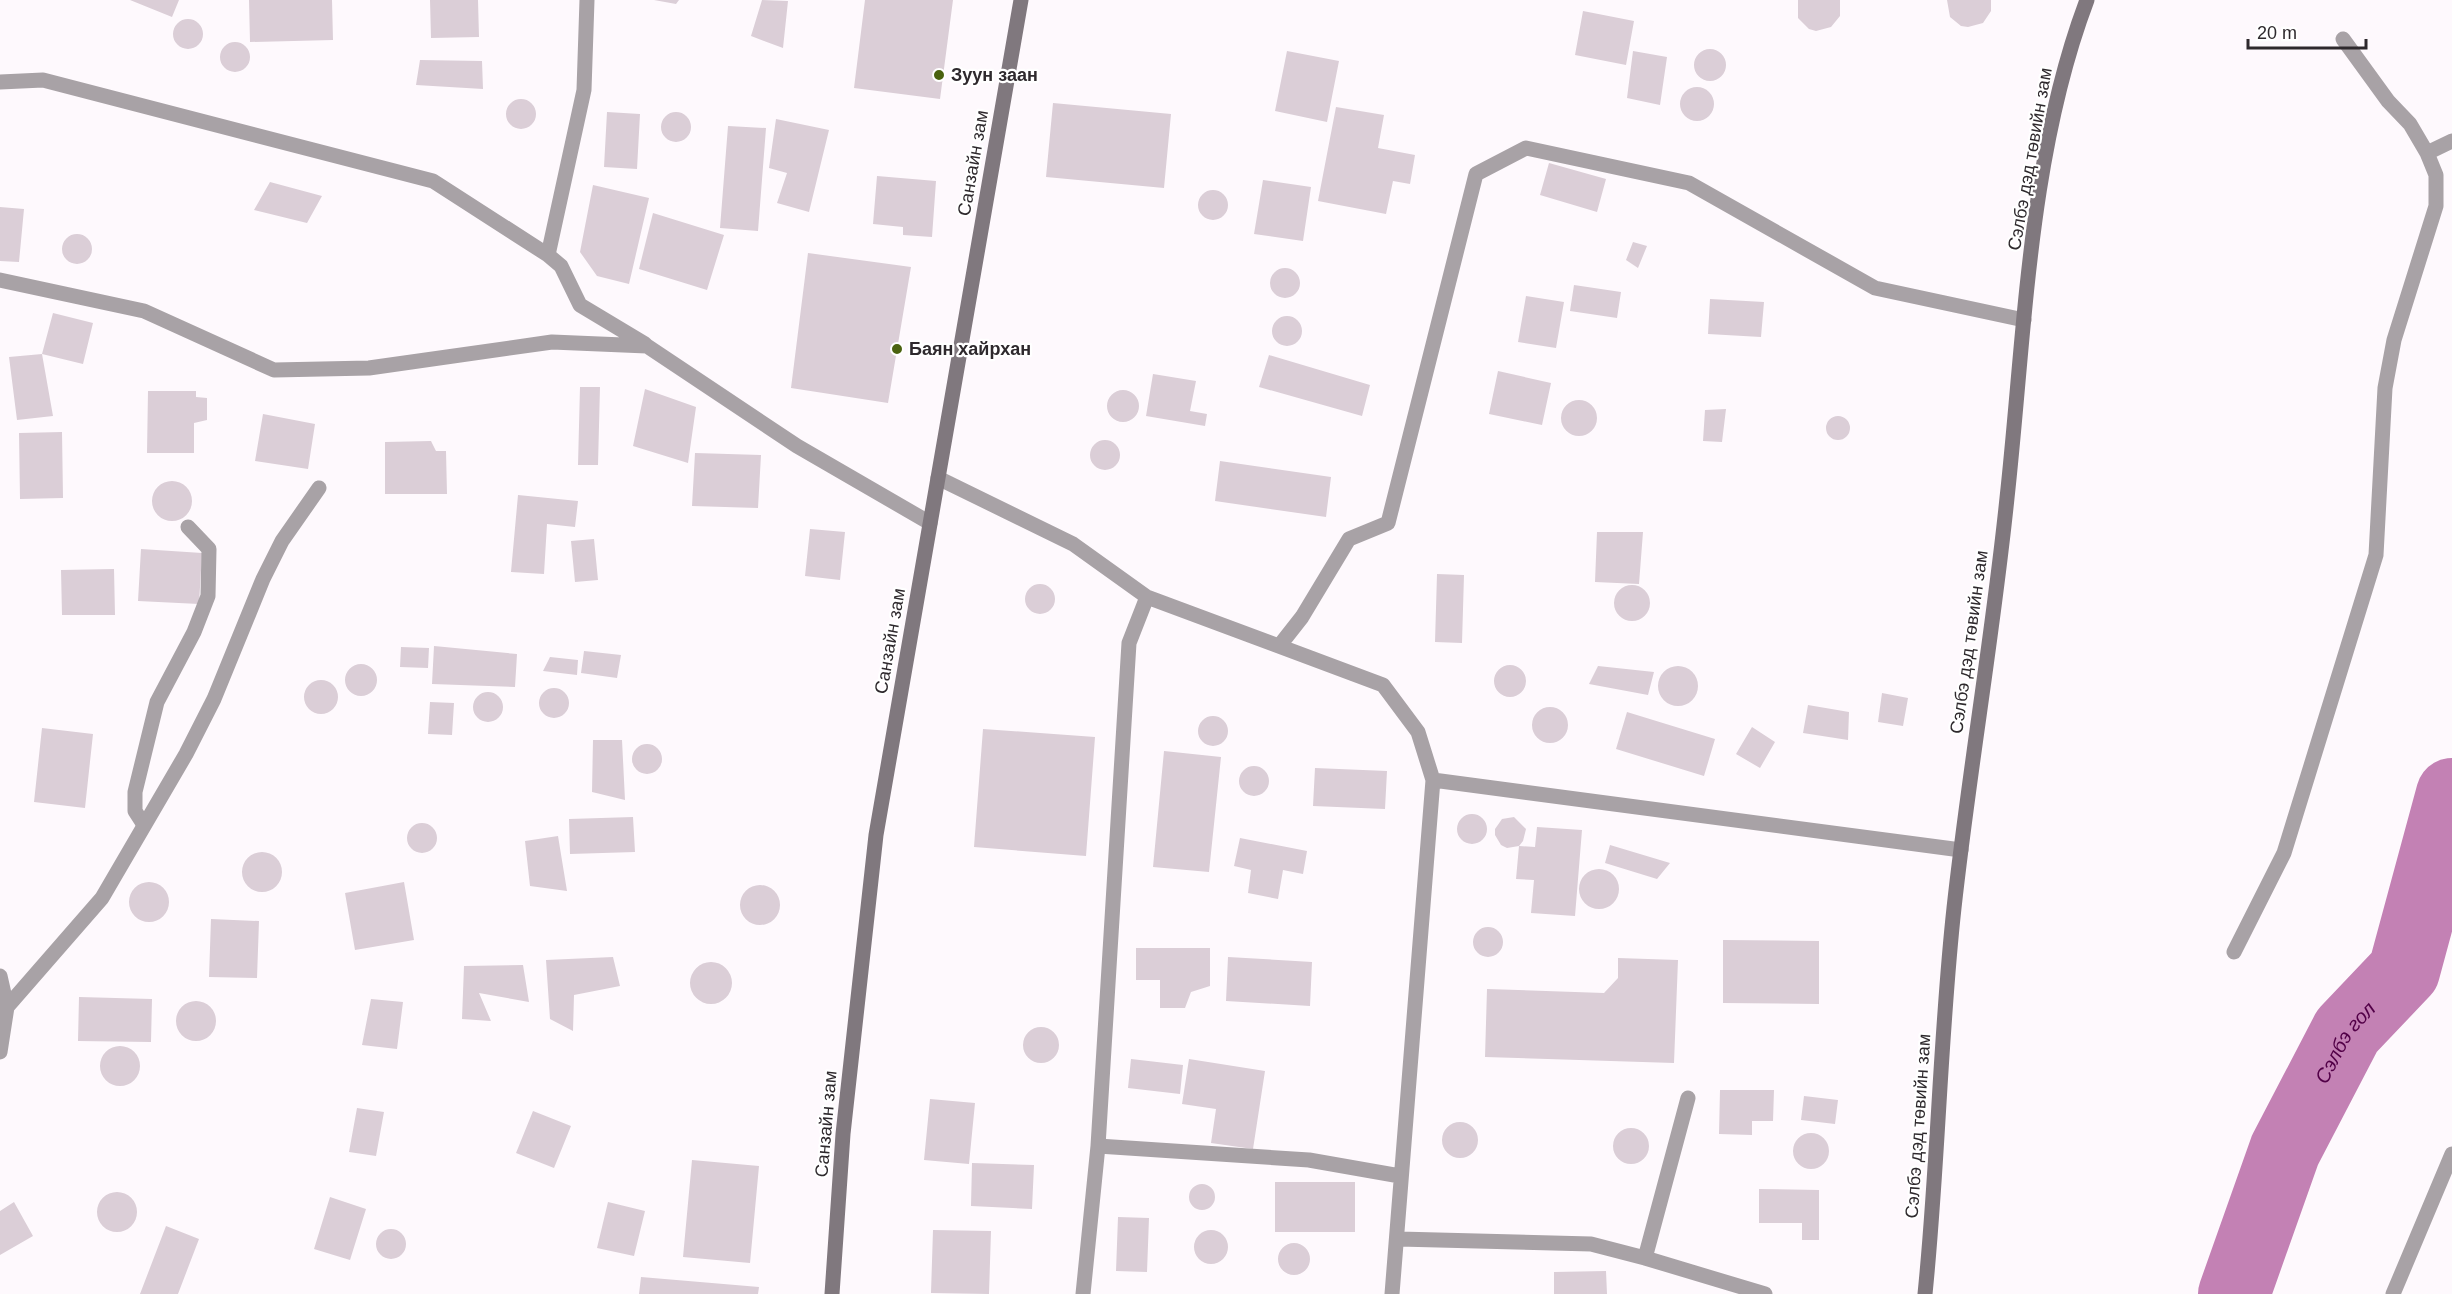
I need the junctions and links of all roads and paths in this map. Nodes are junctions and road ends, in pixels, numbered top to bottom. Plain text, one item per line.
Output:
1 (587, 0) edge
2 (1021, 0) edge
3 (2087, 0) edge
4 (2343, 39) dead end
5 (0, 82) edge
6 (2452, 141) edge
7 (2427, 153) junction
8 (548, 255) junction
9 (0, 280) edge
10 (2024, 320) junction
11 (647, 346) junction
12 (938, 478) junction
13 (319, 488) dead end
14 (930, 524) junction
15 (188, 527) dead end
16 (1147, 597) junction
17 (1280, 645) junction
18 (1433, 780) junction
19 (144, 825) junction
20 (1961, 850) junction
21 (2234, 952) dead end
22 (0, 976) edge
23 (7, 1007) junction
24 (0, 1052) edge
25 (1688, 1098) dead end
26 (1098, 1146) junction
27 (2452, 1154) edge
28 (1400, 1176) junction
29 (2448, 1176) edge
30 (1399, 1239) junction
31 (1645, 1258) junction
32 (832, 1294) edge
33 (1083, 1294) edge
34 (1392, 1294) edge
35 (1765, 1294) edge
36 (1925, 1294) edge
37 (2393, 1294) edge

1 - 8 street
2 - 12 main road, Санзайн зам
3 - 10 main road, Сэлбэ дэд төвийн зам
4 - 7 street
5 - 8 street
6 - 7 street
7 - 21 street
8 - 11 street
9 - 11 street
10 - 17 street
10 - 20 main road, Сэлбэ дэд төвийн зам
11 - 14 street
12 - 14 main road, Санзайн зам
12 - 16 street
13 - 19 street
14 - 32 main road, Санзайн зам
15 - 19 street
16 - 17 street
16 - 26 street
17 - 18 street
18 - 20 street
18 - 28 street
19 - 23 street
20 - 36 main road, Сэлбэ дэд төвийн зам
22 - 23 street
23 - 24 street
25 - 31 street
26 - 28 street
26 - 33 street
27 - 29 street
28 - 30 street
29 - 37 street
30 - 31 street
30 - 34 street
31 - 35 street

